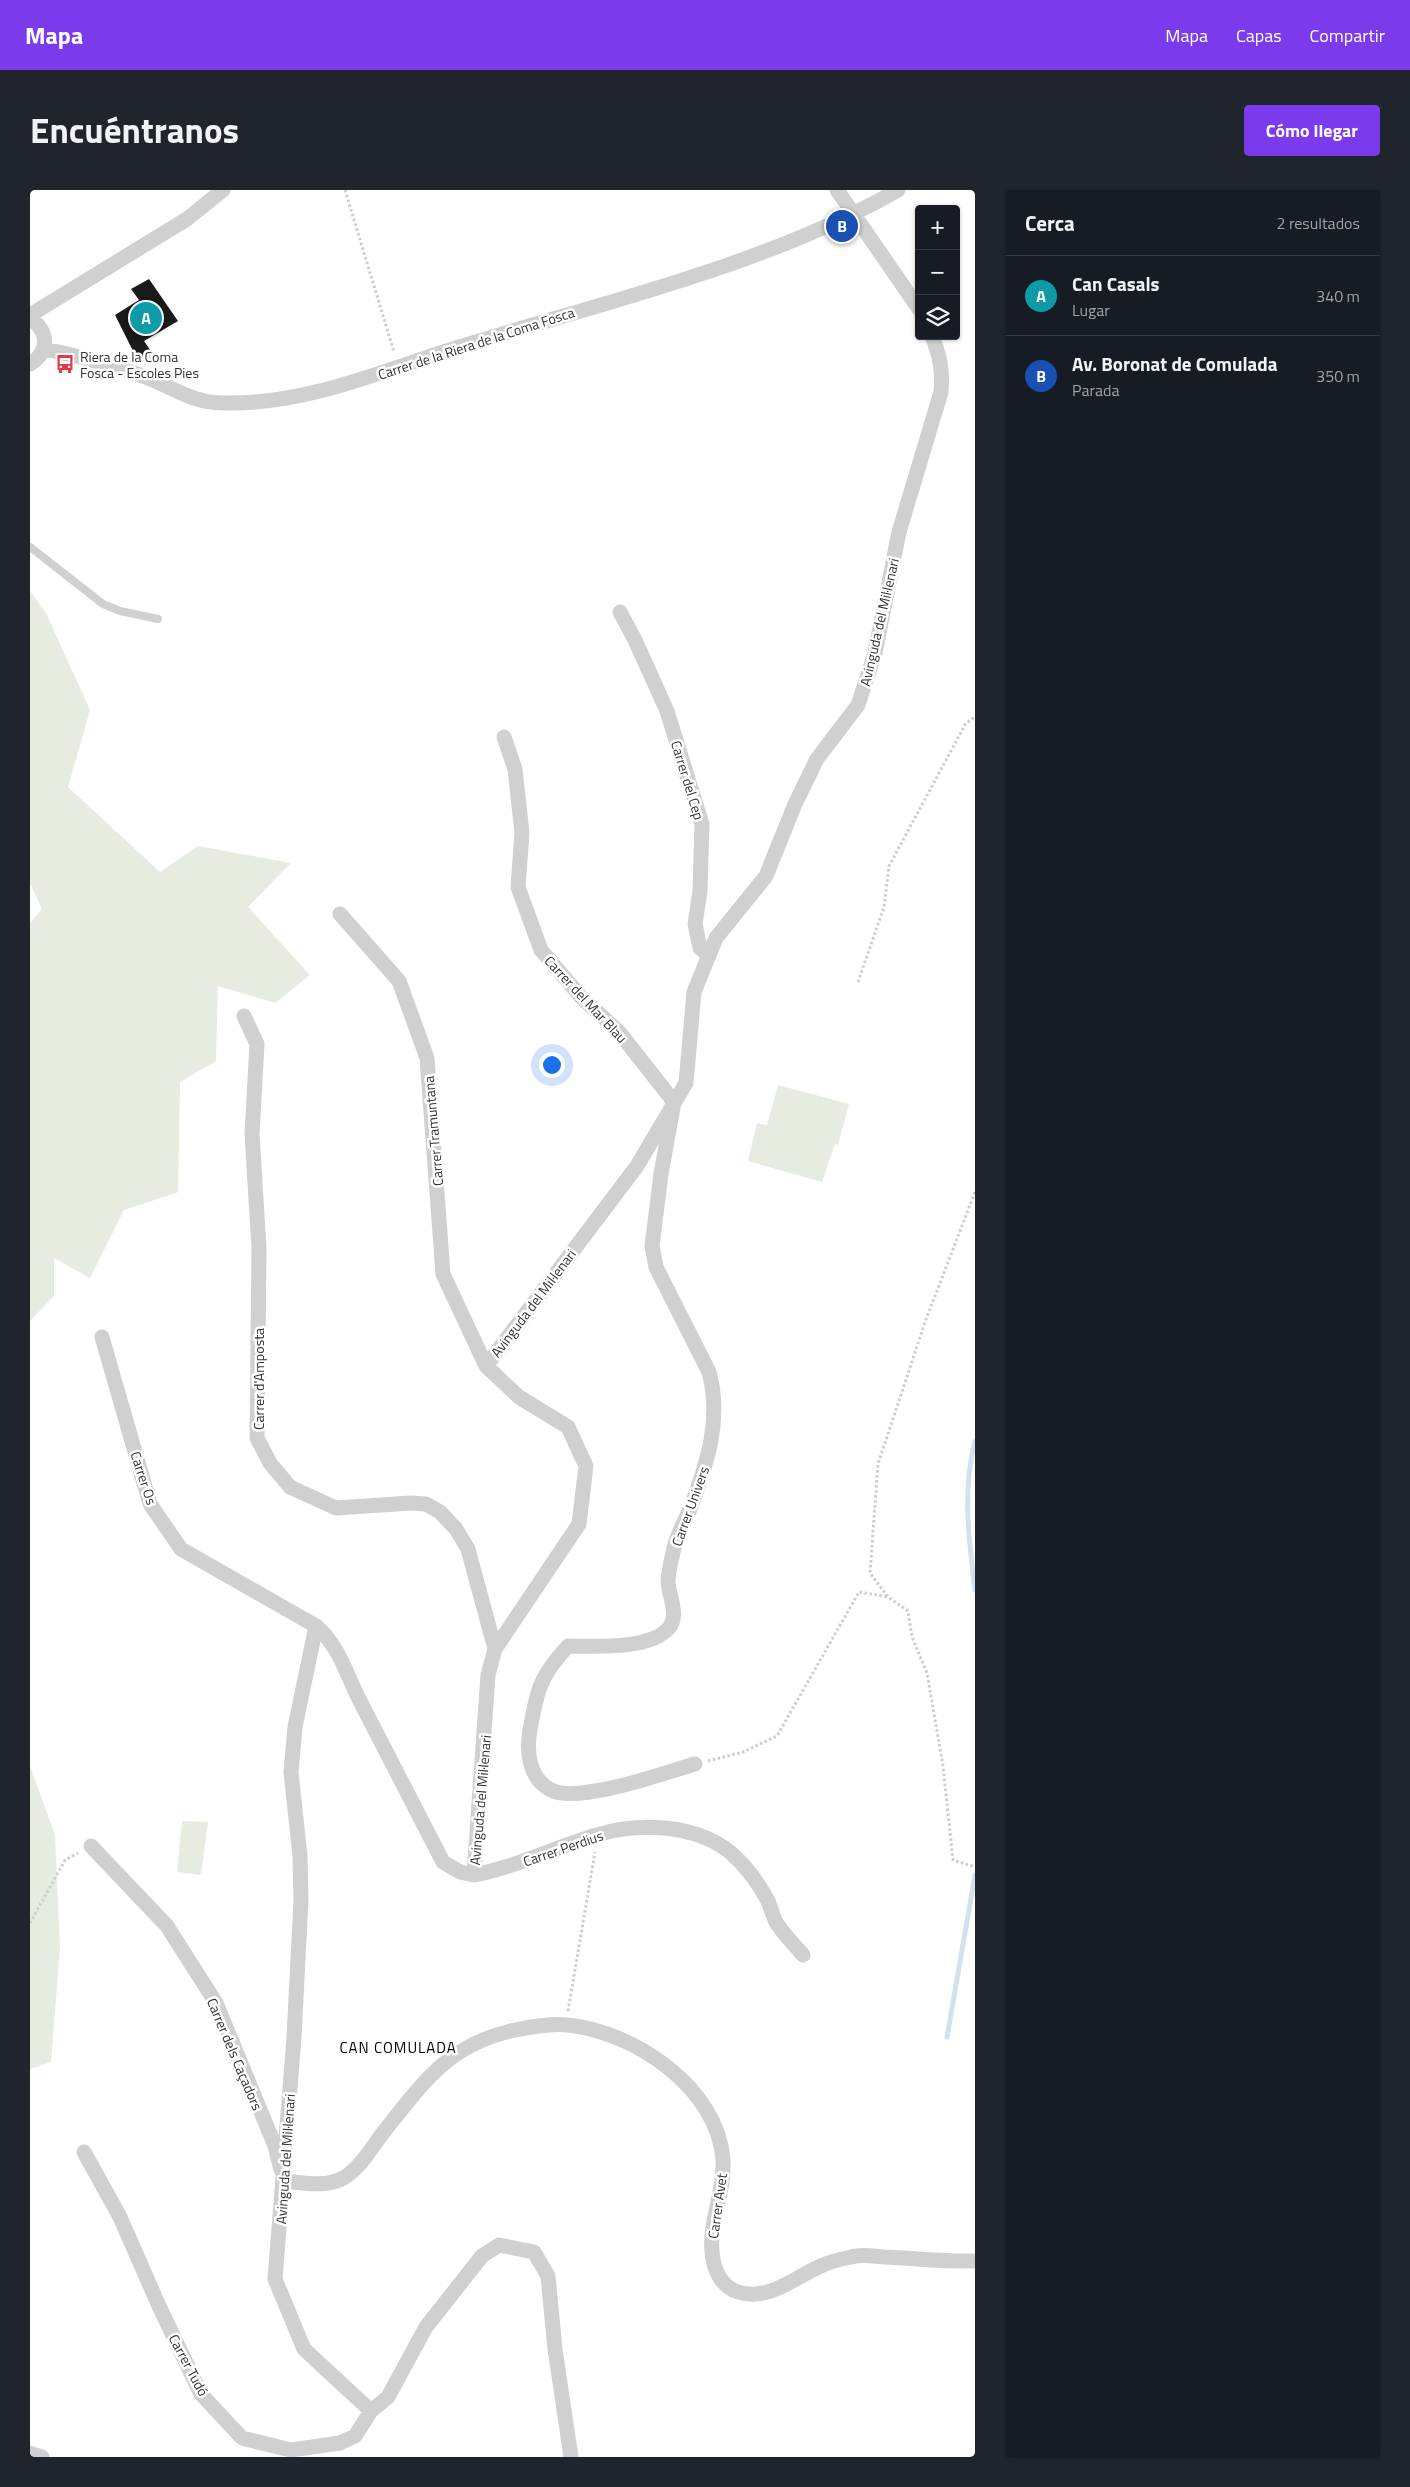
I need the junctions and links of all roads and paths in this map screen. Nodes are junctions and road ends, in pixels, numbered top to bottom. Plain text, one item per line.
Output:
1 (222, 190) edge
2 (345, 190) edge
3 (837, 190) edge
4 (898, 190) edge
5 (851, 214) junction
6 (915, 303) edge
7 (30, 317) edge
8 (934, 340) edge
9 (44, 349) junction
10 (30, 364) edge
11 (398, 367) junction
12 (30, 547) edge
13 (620, 612) dead end
14 (158, 619) dead end
15 (975, 717) edge
16 (504, 737) dead end
17 (340, 914) dead end
18 (708, 956) junction
19 (858, 982) dead end
20 (244, 1016) dead end
21 (674, 1102) junction
22 (975, 1192) edge
23 (102, 1337) dead end
24 (486, 1366) junction
25 (888, 1597) junction
26 (316, 1626) junction
27 (495, 1648) junction
28 (695, 1764) joint
29 (598, 1834) junction
30 (91, 1846) joint
31 (974, 1867) edge
32 (474, 1875) junction
33 (30, 1923) edge
34 (803, 1955) dead end
35 (566, 2025) junction
36 (84, 2152) dead end
37 (284, 2181) junction
38 (975, 2261) edge
39 (372, 2411) junction
40 (30, 2453) edge
41 (42, 2457) edge
42 (572, 2457) edge

1 - 7 street
2 - 11 path
3 - 5 street
4 - 5 street, Carrer de la Riera de la Coma Fosca
5 - 6 street
5 - 11 street, Carrer de la Riera de la Coma Fosca
7 - 9 street
8 - 18 street, Avinguda del Mil·lenari
9 - 10 street
9 - 11 street, Carrer de la Riera de la Coma Fosca
12 - 14 lane
13 - 18 street, Carrer del Cep
15 - 19 path
16 - 21 street, Carrer del Mar Blau
17 - 24 street, Carrer Tramuntana
18 - 21 street, Avinguda del Mil·lenari
20 - 27 street, Carrer d'Amposta
21 - 24 street, Avinguda del Mil·lenari
21 - 28 street, Carrer Univers
22 - 25 path
23 - 26 street, Carrer Os
24 - 27 street, Avinguda del Mil·lenari
25 - 28 path
25 - 31 path
26 - 32 street, Avinguda del Mil·lenari
26 - 37 street, Avinguda del Mil·lenari
27 - 32 street, Avinguda del Mil·lenari
29 - 32 street, Carrer Perdius
29 - 34 street, Carrer Perdius
29 - 35 path
30 - 33 path
30 - 37 street, Carrer dels Caçadors
35 - 37 street, Carrer Avet
35 - 38 street, Carrer Avet
36 - 39 street, Carrer Tudó
37 - 39 street, Avinguda del Mil·lenari
39 - 42 street
40 - 41 street

